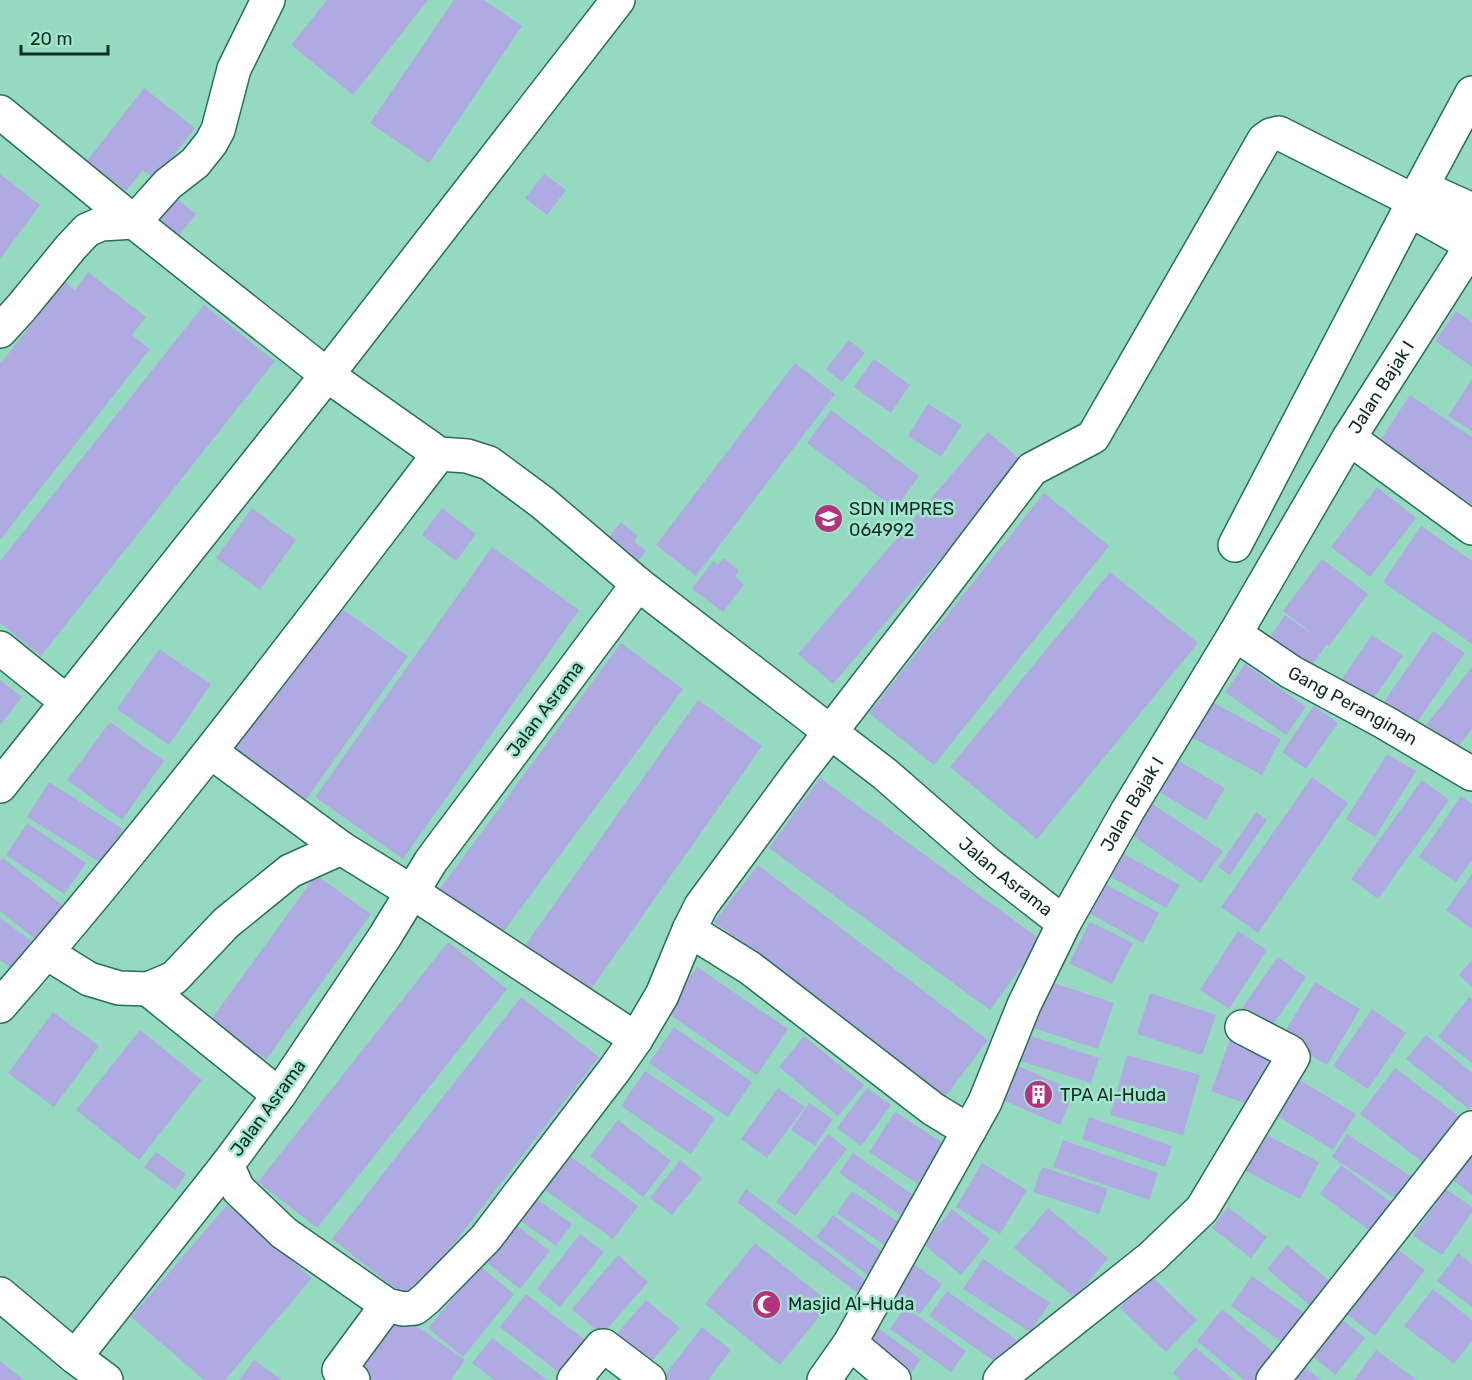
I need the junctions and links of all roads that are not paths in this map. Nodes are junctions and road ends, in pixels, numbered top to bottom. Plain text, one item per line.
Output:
1 (268, 0) edge
2 (603, 5) edge
3 (1472, 93) edge
4 (0, 112) edge
5 (1414, 201) junction
6 (1472, 210) edge
7 (134, 222) junction
8 (1472, 245) edge
9 (0, 331) edge
10 (327, 375) junction
11 (1349, 438) junction
12 (439, 454) junction
13 (1472, 528) edge
14 (1235, 545) dead end
15 (638, 584) junction
16 (1235, 634) junction
17 (0, 648) edge
18 (67, 702) junction
19 (831, 733) junction
20 (210, 752) junction
21 (1472, 774) edge
22 (0, 786) edge
23 (340, 848) junction
24 (412, 892) junction
25 (1064, 923) junction
26 (689, 930) junction
27 (47, 953) junction
28 (148, 989) junction
29 (0, 1006) edge
30 (1242, 1027) dead end
31 (636, 1039) junction
32 (279, 1095) junction
33 (1472, 1128) edge
34 (969, 1131) junction
35 (227, 1165) junction
36 (0, 1294) edge
37 (387, 1305) junction
38 (850, 1343) junction
39 (75, 1357) junction
40 (106, 1380) edge
41 (352, 1380) edge
42 (574, 1380) edge
43 (649, 1380) edge
44 (824, 1380) edge
45 (894, 1380) edge
46 (1000, 1380) edge
47 (1273, 1380) edge

1 - 7 street
2 - 10 street
3 - 5 street
4 - 7 street
5 - 6 street
5 - 8 street
5 - 14 street
5 - 19 street
7 - 9 street
7 - 10 street
8 - 11 street, Jalan Bajak I
10 - 12 street
10 - 18 street
11 - 13 street
11 - 16 street, Jalan Bajak I
12 - 15 street, Jalan Asrama
12 - 20 street
15 - 19 street, Jalan Asrama
15 - 24 street, Jalan Asrama
16 - 21 street, Gang Peranginan
16 - 25 street, Jalan Bajak I
17 - 18 street
18 - 22 street
19 - 25 street, Jalan Asrama
19 - 26 street
20 - 23 street
20 - 27 street
23 - 24 street
23 - 28 street
24 - 31 street
24 - 32 street, Jalan Asrama
25 - 34 street, Jalan Bajak I
26 - 31 street
26 - 34 street
27 - 28 street
27 - 29 street
28 - 32 street
30 - 46 street
31 - 37 street
32 - 35 street, Jalan Asrama
33 - 47 street
34 - 38 street, Jalan Bajak I
35 - 37 street, Jalan Asrama
35 - 39 street
36 - 39 street
37 - 41 street
38 - 44 street, Jalan Bajak I
38 - 45 street
39 - 40 street
42 - 43 street

